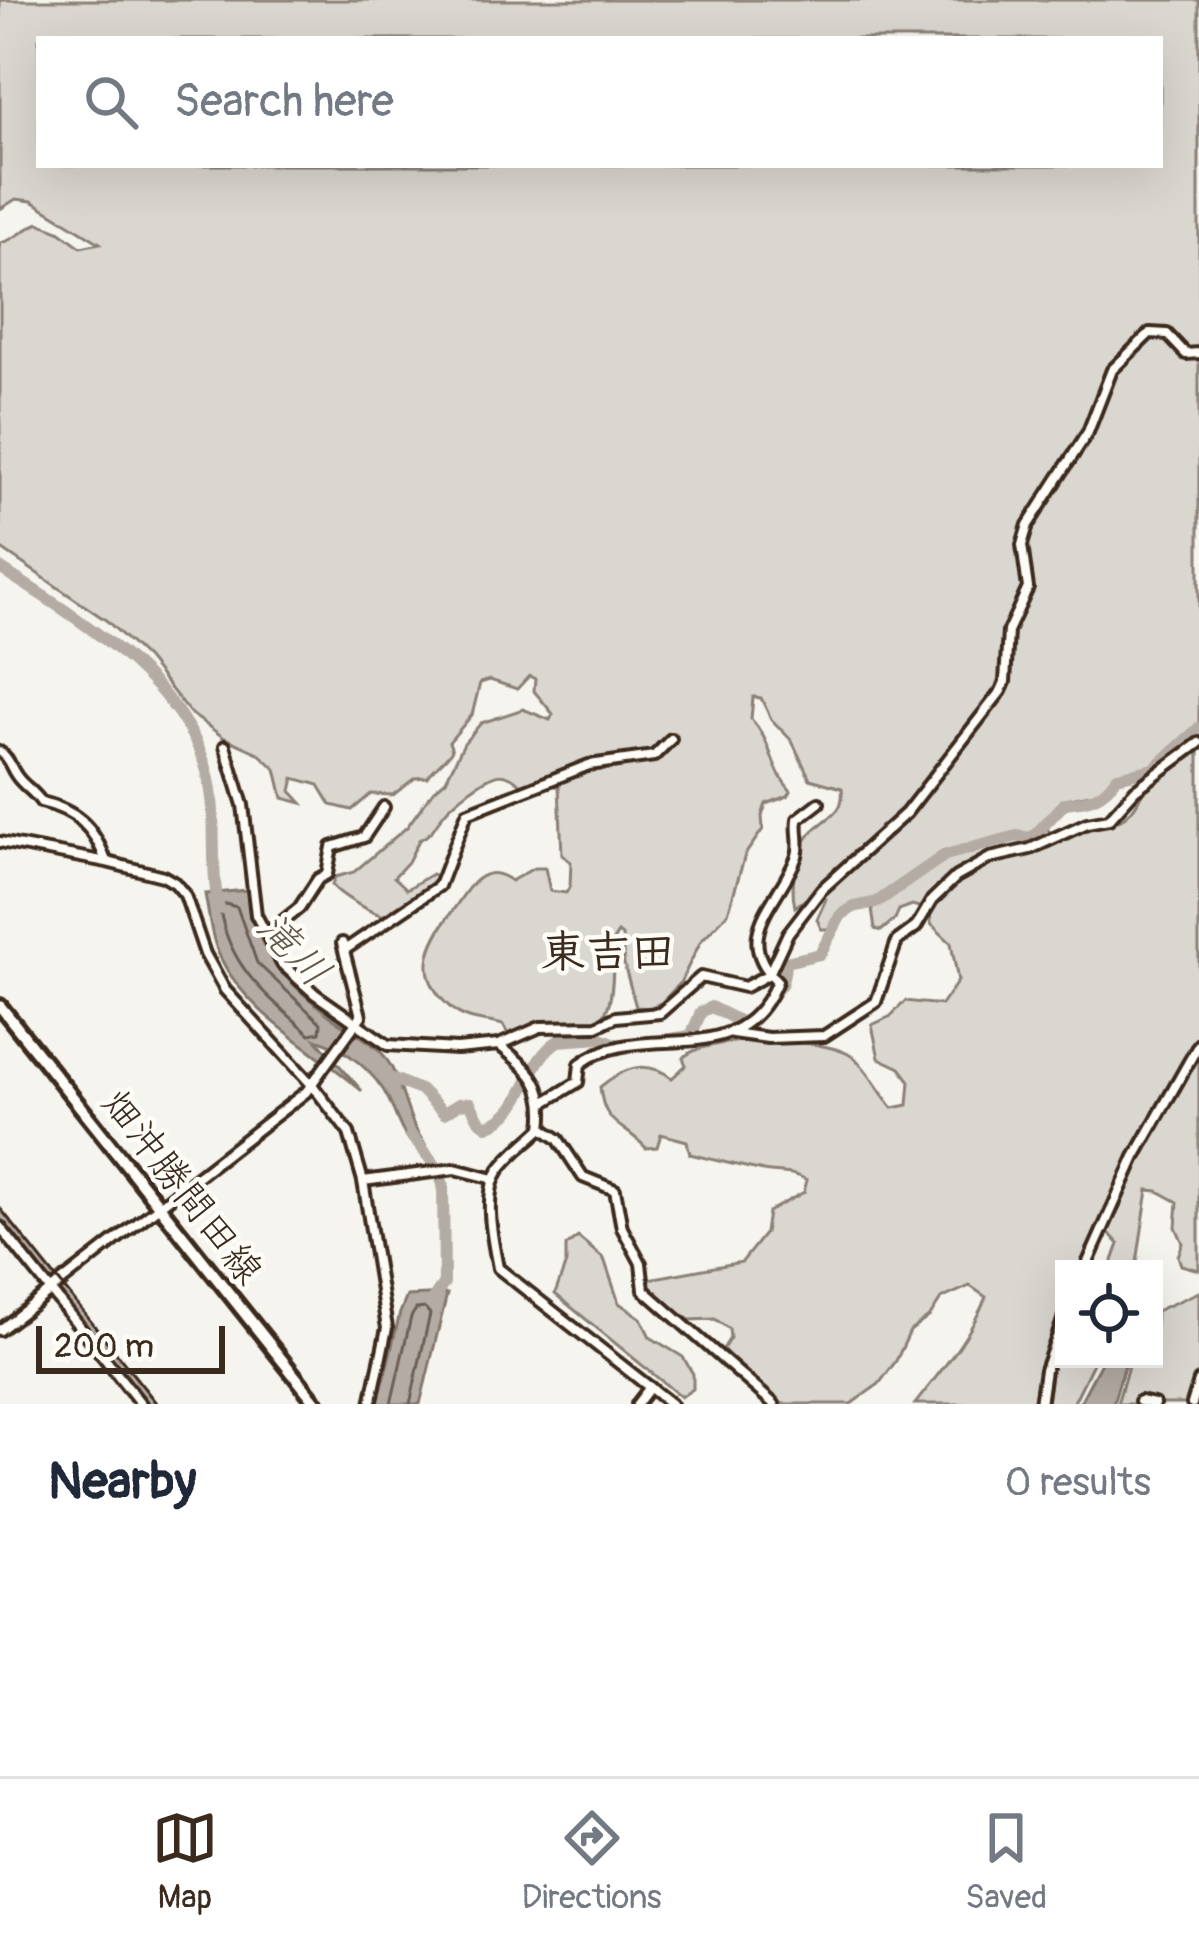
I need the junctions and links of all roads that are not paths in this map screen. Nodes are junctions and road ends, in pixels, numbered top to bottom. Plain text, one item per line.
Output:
1 (1199, 353) edge
2 (671, 739) dead end
3 (1199, 743) edge
4 (225, 746) dead end
5 (0, 752) edge
6 (819, 803) dead end
7 (385, 807) dead end
8 (0, 842) edge
9 (107, 862) junction
10 (268, 933) junction
11 (769, 974) junction
12 (0, 1006) edge
13 (358, 1024) junction
14 (740, 1028) junction
15 (1199, 1044) edge
16 (499, 1045) junction
17 (313, 1086) junction
18 (545, 1102) junction
19 (542, 1128) junction
20 (494, 1179) junction
21 (363, 1181) junction
22 (160, 1207) junction
23 (0, 1227) edge
24 (1089, 1260) edge
25 (56, 1290) junction
26 (0, 1330) edge
27 (1055, 1343) edge
28 (1199, 1381) edge
29 (650, 1387) junction
30 (1140, 1401) dead end
31 (141, 1404) edge
32 (317, 1404) edge
33 (370, 1404) edge
34 (637, 1404) edge
35 (671, 1404) edge
36 (774, 1404) edge
37 (1040, 1404) edge
38 (1154, 1404) edge
39 (1192, 1404) edge

1 - 11 street
2 - 13 street
3 - 14 street
4 - 10 street
5 - 9 street
6 - 11 street
7 - 10 street
8 - 9 street
9 - 17 street
10 - 13 street
11 - 14 street
11 - 16 street
12 - 22 main road, 畑沖勝間田線
13 - 16 street
13 - 17 street
14 - 18 street
15 - 24 street
16 - 18 street
17 - 21 street
17 - 22 street
18 - 19 street
19 - 20 street
19 - 36 street
20 - 21 street
20 - 29 street
21 - 33 street
22 - 25 street
22 - 32 main road, 畑沖勝間田線
23 - 25 street
25 - 26 street
25 - 31 street
27 - 37 street
28 - 39 street
29 - 34 street
29 - 35 street
30 - 38 street

